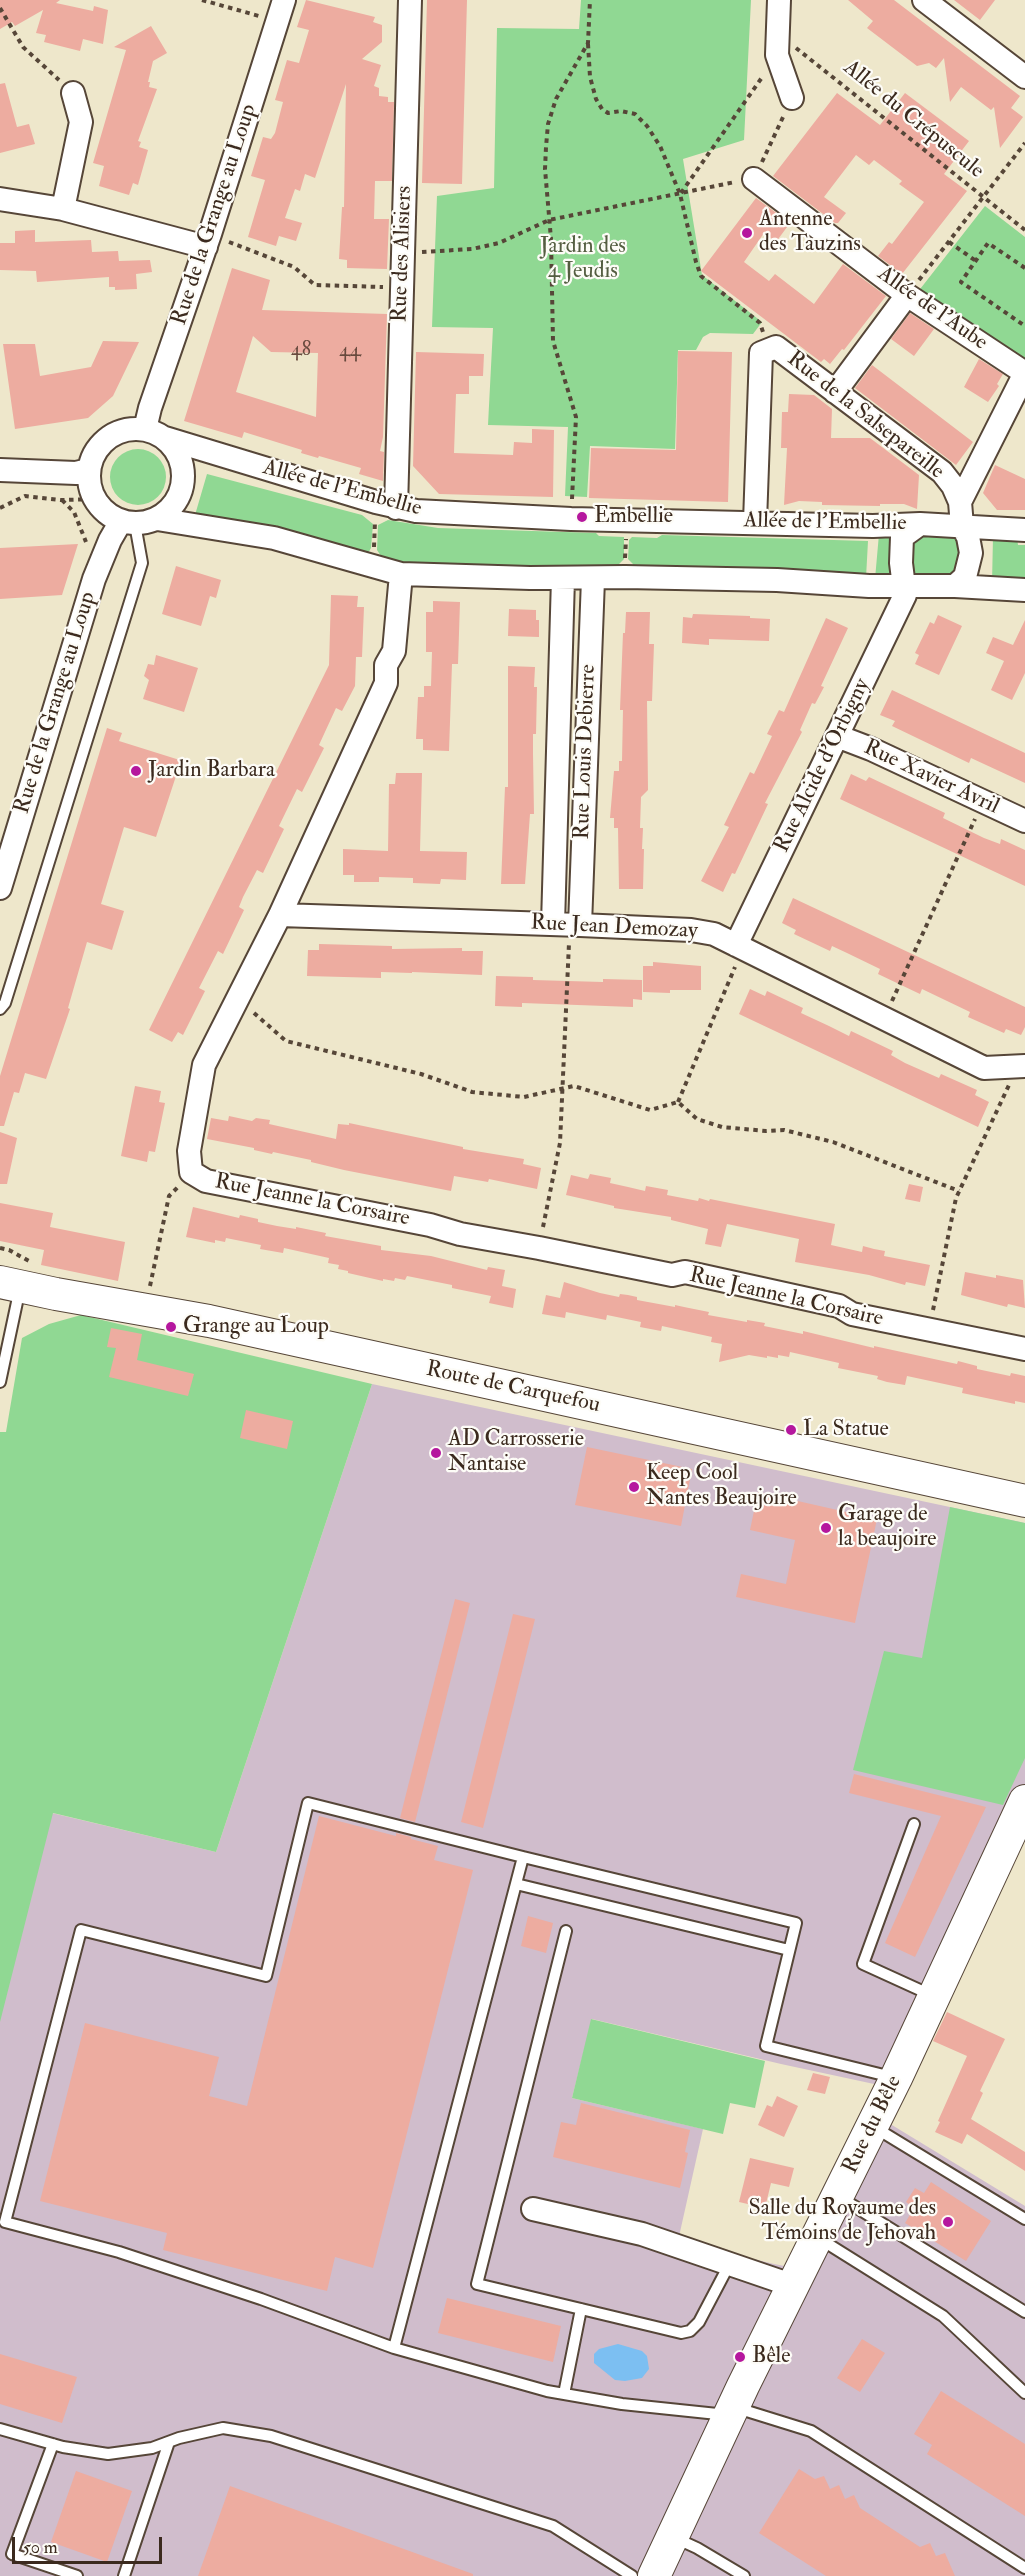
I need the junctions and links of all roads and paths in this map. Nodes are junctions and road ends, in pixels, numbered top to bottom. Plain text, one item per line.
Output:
1 (202, 0) edge
2 (410, 0) edge
3 (590, 0) edge
4 (779, 0) edge
5 (924, 0) edge
6 (0, 8) edge
7 (281, 10) edge
8 (588, 44) junction
9 (778, 50) junction
10 (1025, 77) edge
11 (73, 93) joint
12 (792, 98) joint
13 (1025, 143) edge
14 (754, 178) junction
15 (680, 194) junction
16 (983, 198) junction
17 (0, 199) edge
18 (63, 208) junction
19 (549, 220) junction
20 (1025, 230) edge
21 (208, 241) junction
22 (949, 242) junction
23 (403, 252) junction
24 (976, 261) junction
25 (1025, 268) edge
26 (402, 287) junction
27 (907, 295) junction
28 (1025, 326) edge
29 (769, 350) junction
30 (1025, 373) edge
31 (836, 392) junction
32 (155, 434) junction
33 (0, 470) edge
34 (88, 470) junction
35 (96, 499) junction
36 (61, 500) junction
37 (960, 502) junction
38 (386, 505) junction
39 (0, 508) edge
40 (571, 519) junction
41 (636, 520) junction
42 (138, 521) junction
43 (755, 522) junction
44 (920, 524) junction
45 (962, 526) junction
46 (1025, 530) edge
47 (87, 546) dead end
48 (373, 567) junction
49 (401, 574) junction
50 (625, 577) junction
51 (563, 578) junction
52 (592, 579) junction
53 (904, 586) junction
54 (955, 586) junction
55 (1025, 590) edge
56 (837, 736) junction
57 (983, 802) junction
58 (1025, 821) edge
59 (0, 888) edge
60 (280, 915) junction
61 (568, 924) junction
62 (736, 945) junction
63 (238, 999) junction
64 (0, 1009) edge
65 (884, 1018) junction
66 (1018, 1067) edge
67 (564, 1089) junction
68 (678, 1102) junction
69 (191, 1172) junction
70 (959, 1191) junction
71 (539, 1248) junction
72 (10, 1285) edge
73 (148, 1295) dead end
74 (929, 1329) junction
75 (1025, 1349) edge
76 (0, 1382) edge
77 (1025, 1502) edge
78 (1025, 1801) edge
79 (914, 1824) dead end
80 (523, 1857) junction
81 (516, 1884) junction
82 (566, 1931) dead end
83 (789, 1950) junction
84 (934, 1997) junction
85 (896, 2078) junction
86 (872, 2126) junction
87 (838, 2196) junction
88 (533, 2210) dead end
89 (1025, 2219) edge
90 (817, 2237) junction
91 (730, 2263) junction
92 (794, 2286) junction
93 (581, 2309) junction
94 (1025, 2312) edge
95 (394, 2348) junction
96 (1025, 2393) edge
97 (564, 2394) junction
98 (732, 2411) junction
99 (0, 2429) edge
100 (169, 2442) junction
101 (53, 2444) junction
102 (672, 2537) junction
103 (1025, 2568) edge
104 (739, 2575) edge
105 (78, 2576) edge
106 (124, 2576) edge
107 (632, 2576) edge
108 (654, 2576) edge

1 - 7 path
2 - 23 street, Rue des Alisiers
3 - 8 path
4 - 9 street
5 - 10 street
6 - 11 path
7 - 21 street, Rue de la Grange au Loup
8 - 15 path
8 - 19 path
9 - 12 street
9 - 15 path
9 - 16 path, Allée du Crépuscule
11 - 18 street
12 - 14 path
13 - 16 path
14 - 15 path
14 - 27 street, Allée de l'Aube
15 - 19 path
15 - 29 path
16 - 20 path, Allée du Crépuscule
16 - 22 path
17 - 18 street
18 - 21 street
19 - 23 path
19 - 40 path
21 - 26 path
21 - 32 street, Rue de la Grange au Loup
22 - 24 path
22 - 27 path
23 - 26 street, Rue des Alisiers
24 - 25 path
24 - 28 path
26 - 38 street, Rue des Alisiers
27 - 30 street, Allée de l'Aube
27 - 31 street
29 - 31 street, Rue de la Salsepareille
29 - 43 street, Rue de la Salsepareille
30 - 37 street
31 - 37 street, Rue de la Salsepareille
32 - 34 street
32 - 38 street, Allée de l'Embellie
32 - 42 street, Rue de la Grange au Loup
33 - 34 street
34 - 35 street
35 - 36 path
35 - 42 street
36 - 39 path
36 - 47 path
37 - 45 street, Rue de la Salsepareille
38 - 40 street, Allée de l'Embellie
38 - 48 path
40 - 41 street, Allée de l'Embellie
41 - 43 street, Allée de l'Embellie
41 - 50 path
42 - 48 street
42 - 59 street, Rue de la Grange au Loup
42 - 64 lane
43 - 44 street, Allée de l'Embellie
44 - 45 street, Allée de l'Embellie
44 - 53 street, Allée de l'Embellie
45 - 46 street, Allée de l'Embellie
45 - 54 street
48 - 49 street
49 - 51 street
49 - 60 street, Rue Jeanne la Corsaire
50 - 52 street
50 - 53 street
51 - 52 street
51 - 61 street, Rue Louis Debierre
52 - 61 street, Rue Louis Debierre
53 - 54 street
53 - 56 street, Rue Alcide d'Orbigny
54 - 55 street
56 - 57 street, Rue Xavier Avril
56 - 62 street, Rue Alcide d'Orbigny
57 - 58 street, Rue Xavier Avril
57 - 65 path
60 - 61 street, Rue Jean Demozay
60 - 63 street, Rue Jeanne la Corsaire
61 - 62 street, Rue Jean Demozay
61 - 67 path
62 - 65 street, Rue Jean Demozay
62 - 68 path
63 - 67 path
63 - 69 street, Rue Jeanne la Corsaire
65 - 66 street, Rue Jean Demozay
66 - 70 path
67 - 68 path
67 - 71 path
68 - 70 path
69 - 71 street, Rue Jeanne la Corsaire
69 - 73 path
70 - 74 path
71 - 74 street, Rue Jeanne la Corsaire
72 - 76 lane
72 - 77 main road, Route de Carquefou
74 - 75 street, Rue Jeanne la Corsaire
78 - 84 main road, Rue du Bêle
79 - 84 lane
80 - 81 lane
80 - 83 lane
80 - 95 lane
81 - 83 lane
81 - 95 lane
82 - 93 lane
83 - 85 lane
84 - 85 main road, Rue du Bêle
85 - 86 main road, Rue du Bêle
86 - 87 main road, Rue du Bêle
86 - 89 lane
87 - 90 main road, Rue du Bêle
87 - 94 lane
88 - 91 street
90 - 92 main road, Rue du Bêle
90 - 96 lane
91 - 92 street
91 - 93 lane
92 - 98 main road, Rue du Bêle
93 - 97 lane
95 - 97 lane
97 - 98 lane
98 - 102 main road, Rue du Bêle
98 - 103 lane
99 - 101 lane
100 - 101 lane
100 - 106 lane
100 - 107 lane
101 - 105 lane
102 - 104 lane
102 - 108 main road, Rue du Bêle

